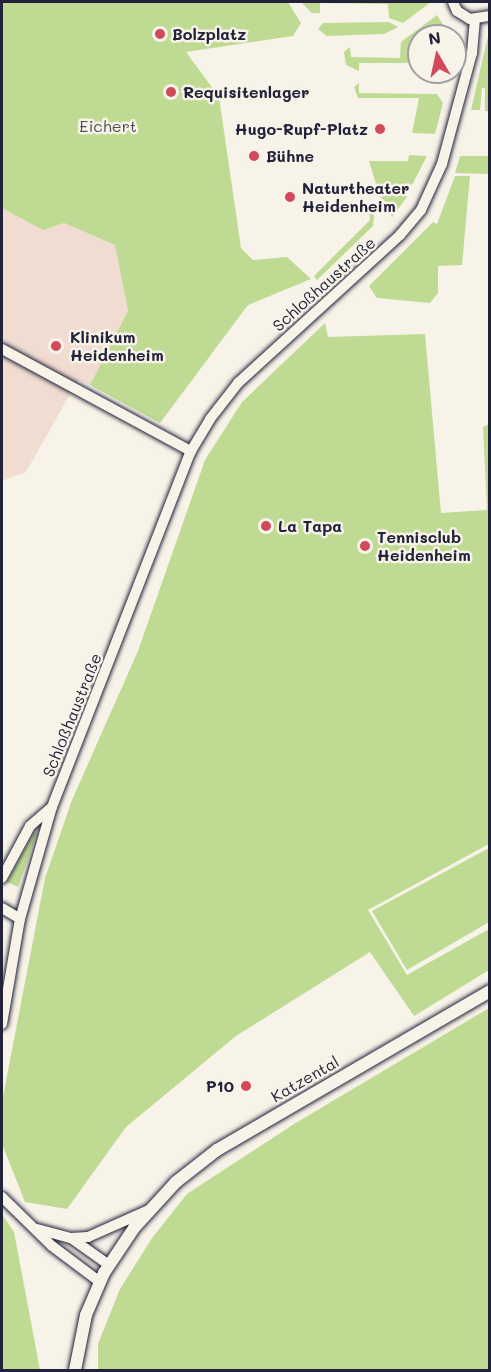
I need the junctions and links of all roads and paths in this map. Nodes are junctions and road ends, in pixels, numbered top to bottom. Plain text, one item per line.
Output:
1 (453, 2) edge
2 (489, 16) edge
3 (475, 20) junction
4 (2, 349) edge
5 (191, 451) junction
6 (52, 807) junction
7 (2, 878) edge
8 (2, 908) edge
9 (20, 919) junction
10 (7, 954) edge
11 (489, 991) edge
12 (2, 1024) edge
13 (2, 1197) edge
14 (149, 1210) junction
15 (37, 1229) junction
16 (71, 1238) junction
17 (109, 1265) junction
18 (100, 1282) junction
19 (75, 1371) edge

1 - 3 street
2 - 3 street
3 - 5 street, Schloßhaustraße
4 - 5 street
5 - 6 street, Schloßhaustraße
6 - 7 street, Schloßhaustraße
6 - 9 street
8 - 9 street
9 - 10 street
10 - 12 street
11 - 14 street, Katzental
13 - 15 street, Katzental
14 - 16 street, Katzental
14 - 17 street, Katzental
15 - 16 street, Katzental
15 - 18 street, Katzental
16 - 17 street, Katzental
17 - 18 street, Katzental
18 - 19 street

